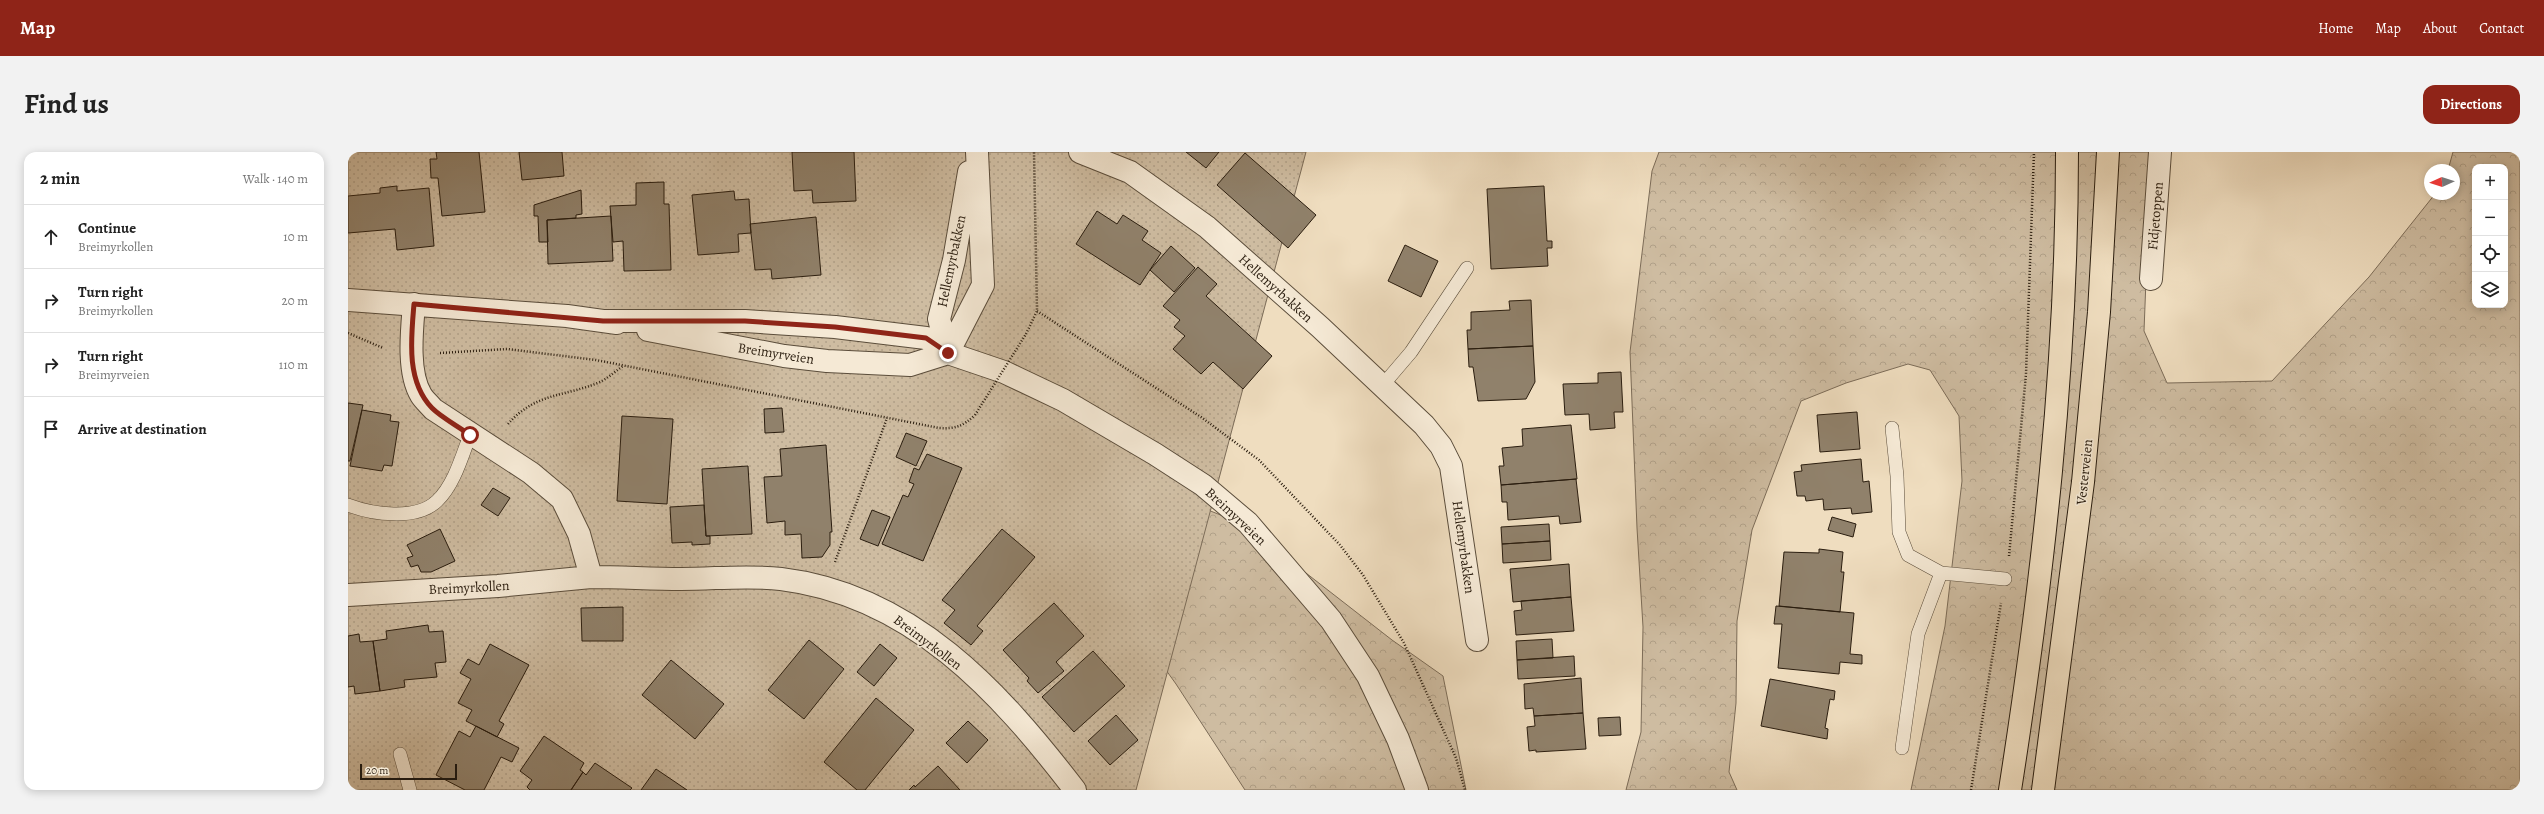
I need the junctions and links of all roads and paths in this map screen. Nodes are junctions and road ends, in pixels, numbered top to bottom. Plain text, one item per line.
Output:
1 (972, 152) edge
2 (977, 152) edge
3 (1034, 152) edge
4 (1080, 152) edge
5 (2034, 152) edge
6 (2067, 152) edge
7 (2108, 152) edge
8 (2160, 152) edge
9 (1467, 268) dead end
10 (2151, 279) dead end
11 (348, 300) edge
12 (414, 304) junction
13 (603, 321) junction
14 (348, 333) edge
15 (948, 353) junction
16 (413, 361) junction
17 (624, 366) junction
18 (1382, 386) junction
19 (888, 418) junction
20 (1892, 428) dead end
21 (479, 440) junction
22 (348, 505) edge
23 (1941, 573) junction
24 (591, 577) junction
25 (2005, 579) junction
26 (826, 587) junction
27 (348, 595) edge
28 (1477, 640) dead end
29 (1902, 748) dead end
30 (400, 754) dead end
31 (410, 790) edge
32 (1075, 790) edge
33 (1417, 790) edge
34 (1971, 790) edge
35 (2010, 790) edge
36 (2043, 790) edge

1 - 15 street, Hellemyrbakken
2 - 15 street, Hellemyrbakken
3 - 19 path, bridge
4 - 18 street, Hellemyrbakken
5 - 25 path
6 - 35 highway
7 - 36 highway, Vesterveien
8 - 10 street, Fidjetoppen
9 - 18 lane
11 - 12 street, Breimyrveien
12 - 13 street, Breimyrveien
12 - 16 street
13 - 15 street, Breimyrveien
13 - 15 street, Breimyrveien
14 - 16 path
15 - 33 street, Breimyrveien
16 - 17 path
16 - 21 street
17 - 19 path
17 - 21 path
18 - 28 street, Hellemyrbakken
19 - 26 path
20 - 23 lane
21 - 22 lane
21 - 24 street
23 - 25 lane
23 - 29 lane
24 - 26 street, Breimyrkollen
24 - 27 street, Breimyrkollen
25 - 34 path
26 - 32 street, Breimyrkollen
30 - 31 lane

